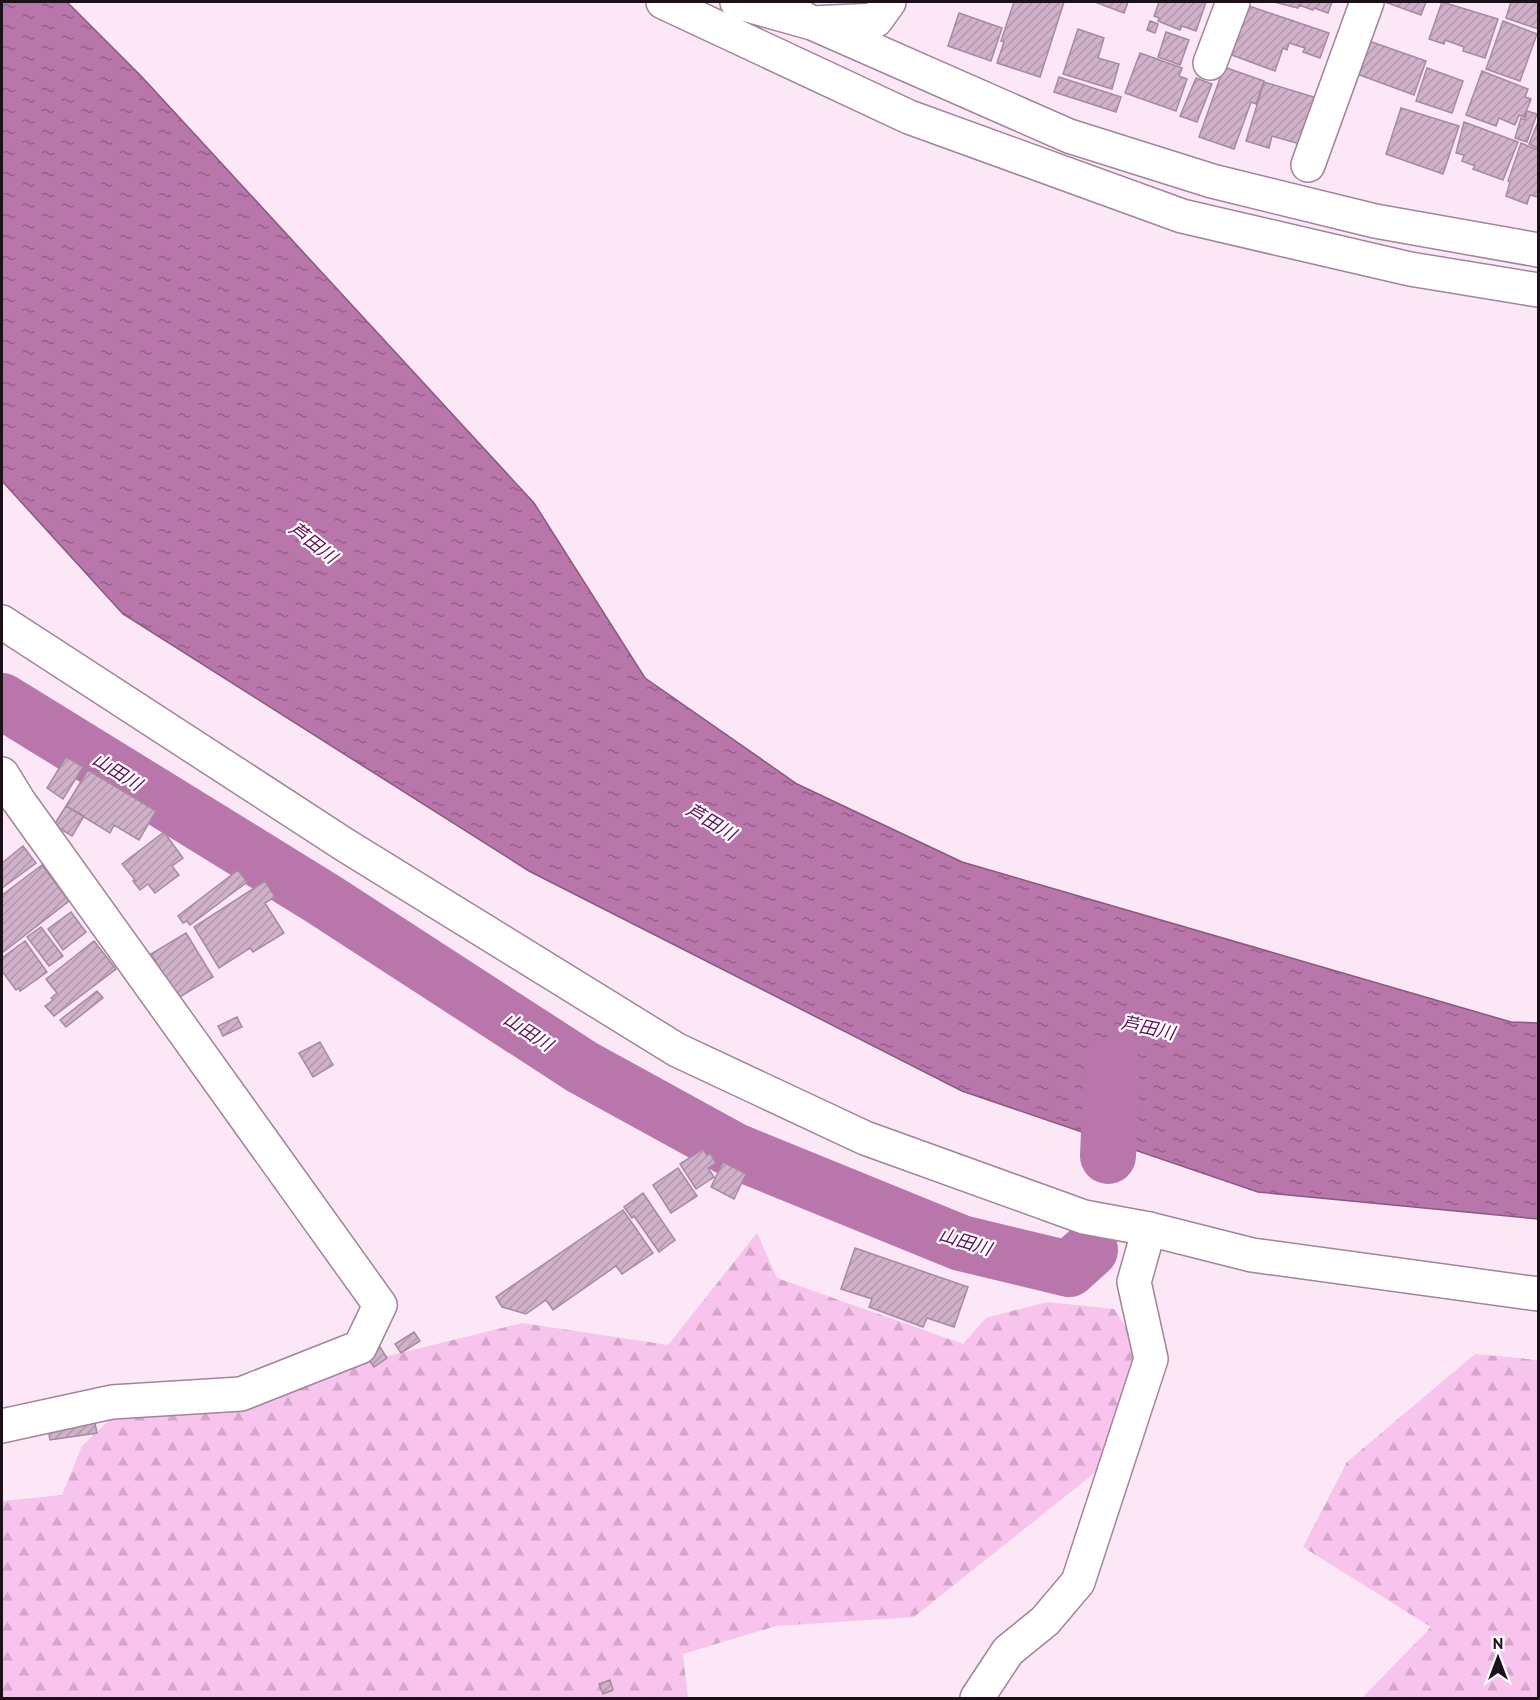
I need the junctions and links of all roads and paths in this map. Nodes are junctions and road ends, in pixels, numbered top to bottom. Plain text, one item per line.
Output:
1 (663, 2) edge
2 (737, 2) edge
3 (775, 2) edge
4 (889, 2) edge
5 (1233, 2) edge
6 (1367, 2) edge
7 (812, 23) junction
8 (1210, 63) dead end
9 (1308, 165) dead end
10 (1539, 250) edge
11 (1539, 290) edge
12 (2, 622) edge
13 (2, 774) edge
14 (1149, 1229) junction
15 (1539, 1294) edge
16 (2, 1426) edge
17 (977, 1698) edge

1 - 11 street
2 - 7 street
3 - 7 street
4 - 7 street
5 - 8 street
6 - 9 street
7 - 10 street
12 - 14 street
13 - 16 street
14 - 15 street
14 - 17 street

